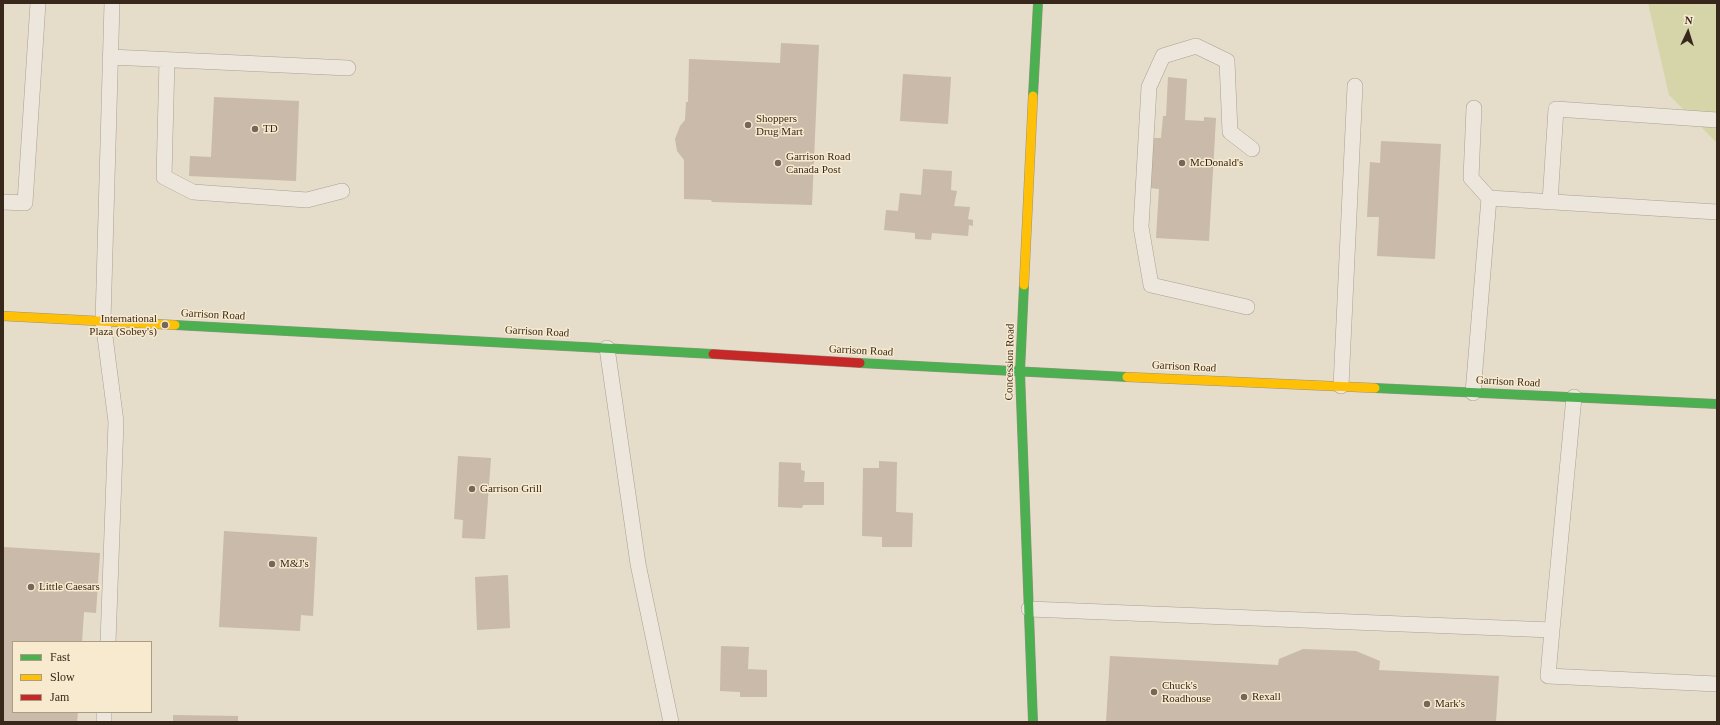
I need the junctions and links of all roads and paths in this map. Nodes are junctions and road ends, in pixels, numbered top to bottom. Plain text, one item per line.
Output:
1 (38, 3) edge
2 (112, 3) edge
3 (1038, 3) edge
4 (110, 57) junction
5 (167, 60) junction
6 (348, 68) dead end
7 (1355, 86) dead end
8 (1474, 108) dead end
9 (1717, 120) edge
10 (1252, 149) dead end
11 (342, 192) dead end
12 (1489, 198) junction
13 (3, 202) edge
14 (1550, 202) junction
15 (1717, 212) edge
16 (1247, 307) dead end
17 (3, 316) edge
18 (103, 321) junction
19 (607, 348) junction
20 (1020, 372) junction
21 (1341, 386) junction
22 (1473, 393) junction
23 (1574, 397) junction
24 (1717, 404) edge
25 (1029, 609) junction
26 (1552, 630) junction
27 (108, 641) edge
28 (1717, 684) edge
29 (671, 722) edge
30 (1033, 722) edge

1 - 13 lane
2 - 4 lane
3 - 20 main road, Concession Road
4 - 5 lane
4 - 18 lane
5 - 6 lane
5 - 11 lane
7 - 21 lane
8 - 12 lane
9 - 14 lane
10 - 16 lane
12 - 14 lane
12 - 22 lane
14 - 15 lane
17 - 18 main road, Garrison Road
18 - 19 main road, Garrison Road
18 - 27 lane
19 - 20 main road, Garrison Road
19 - 29 lane
20 - 21 main road, Garrison Road
20 - 25 main road, Concession Road
21 - 22 main road, Garrison Road
22 - 23 main road, Garrison Road
23 - 24 main road, Garrison Road
23 - 26 lane
25 - 26 lane
25 - 30 main road, Concession Road
26 - 28 lane

